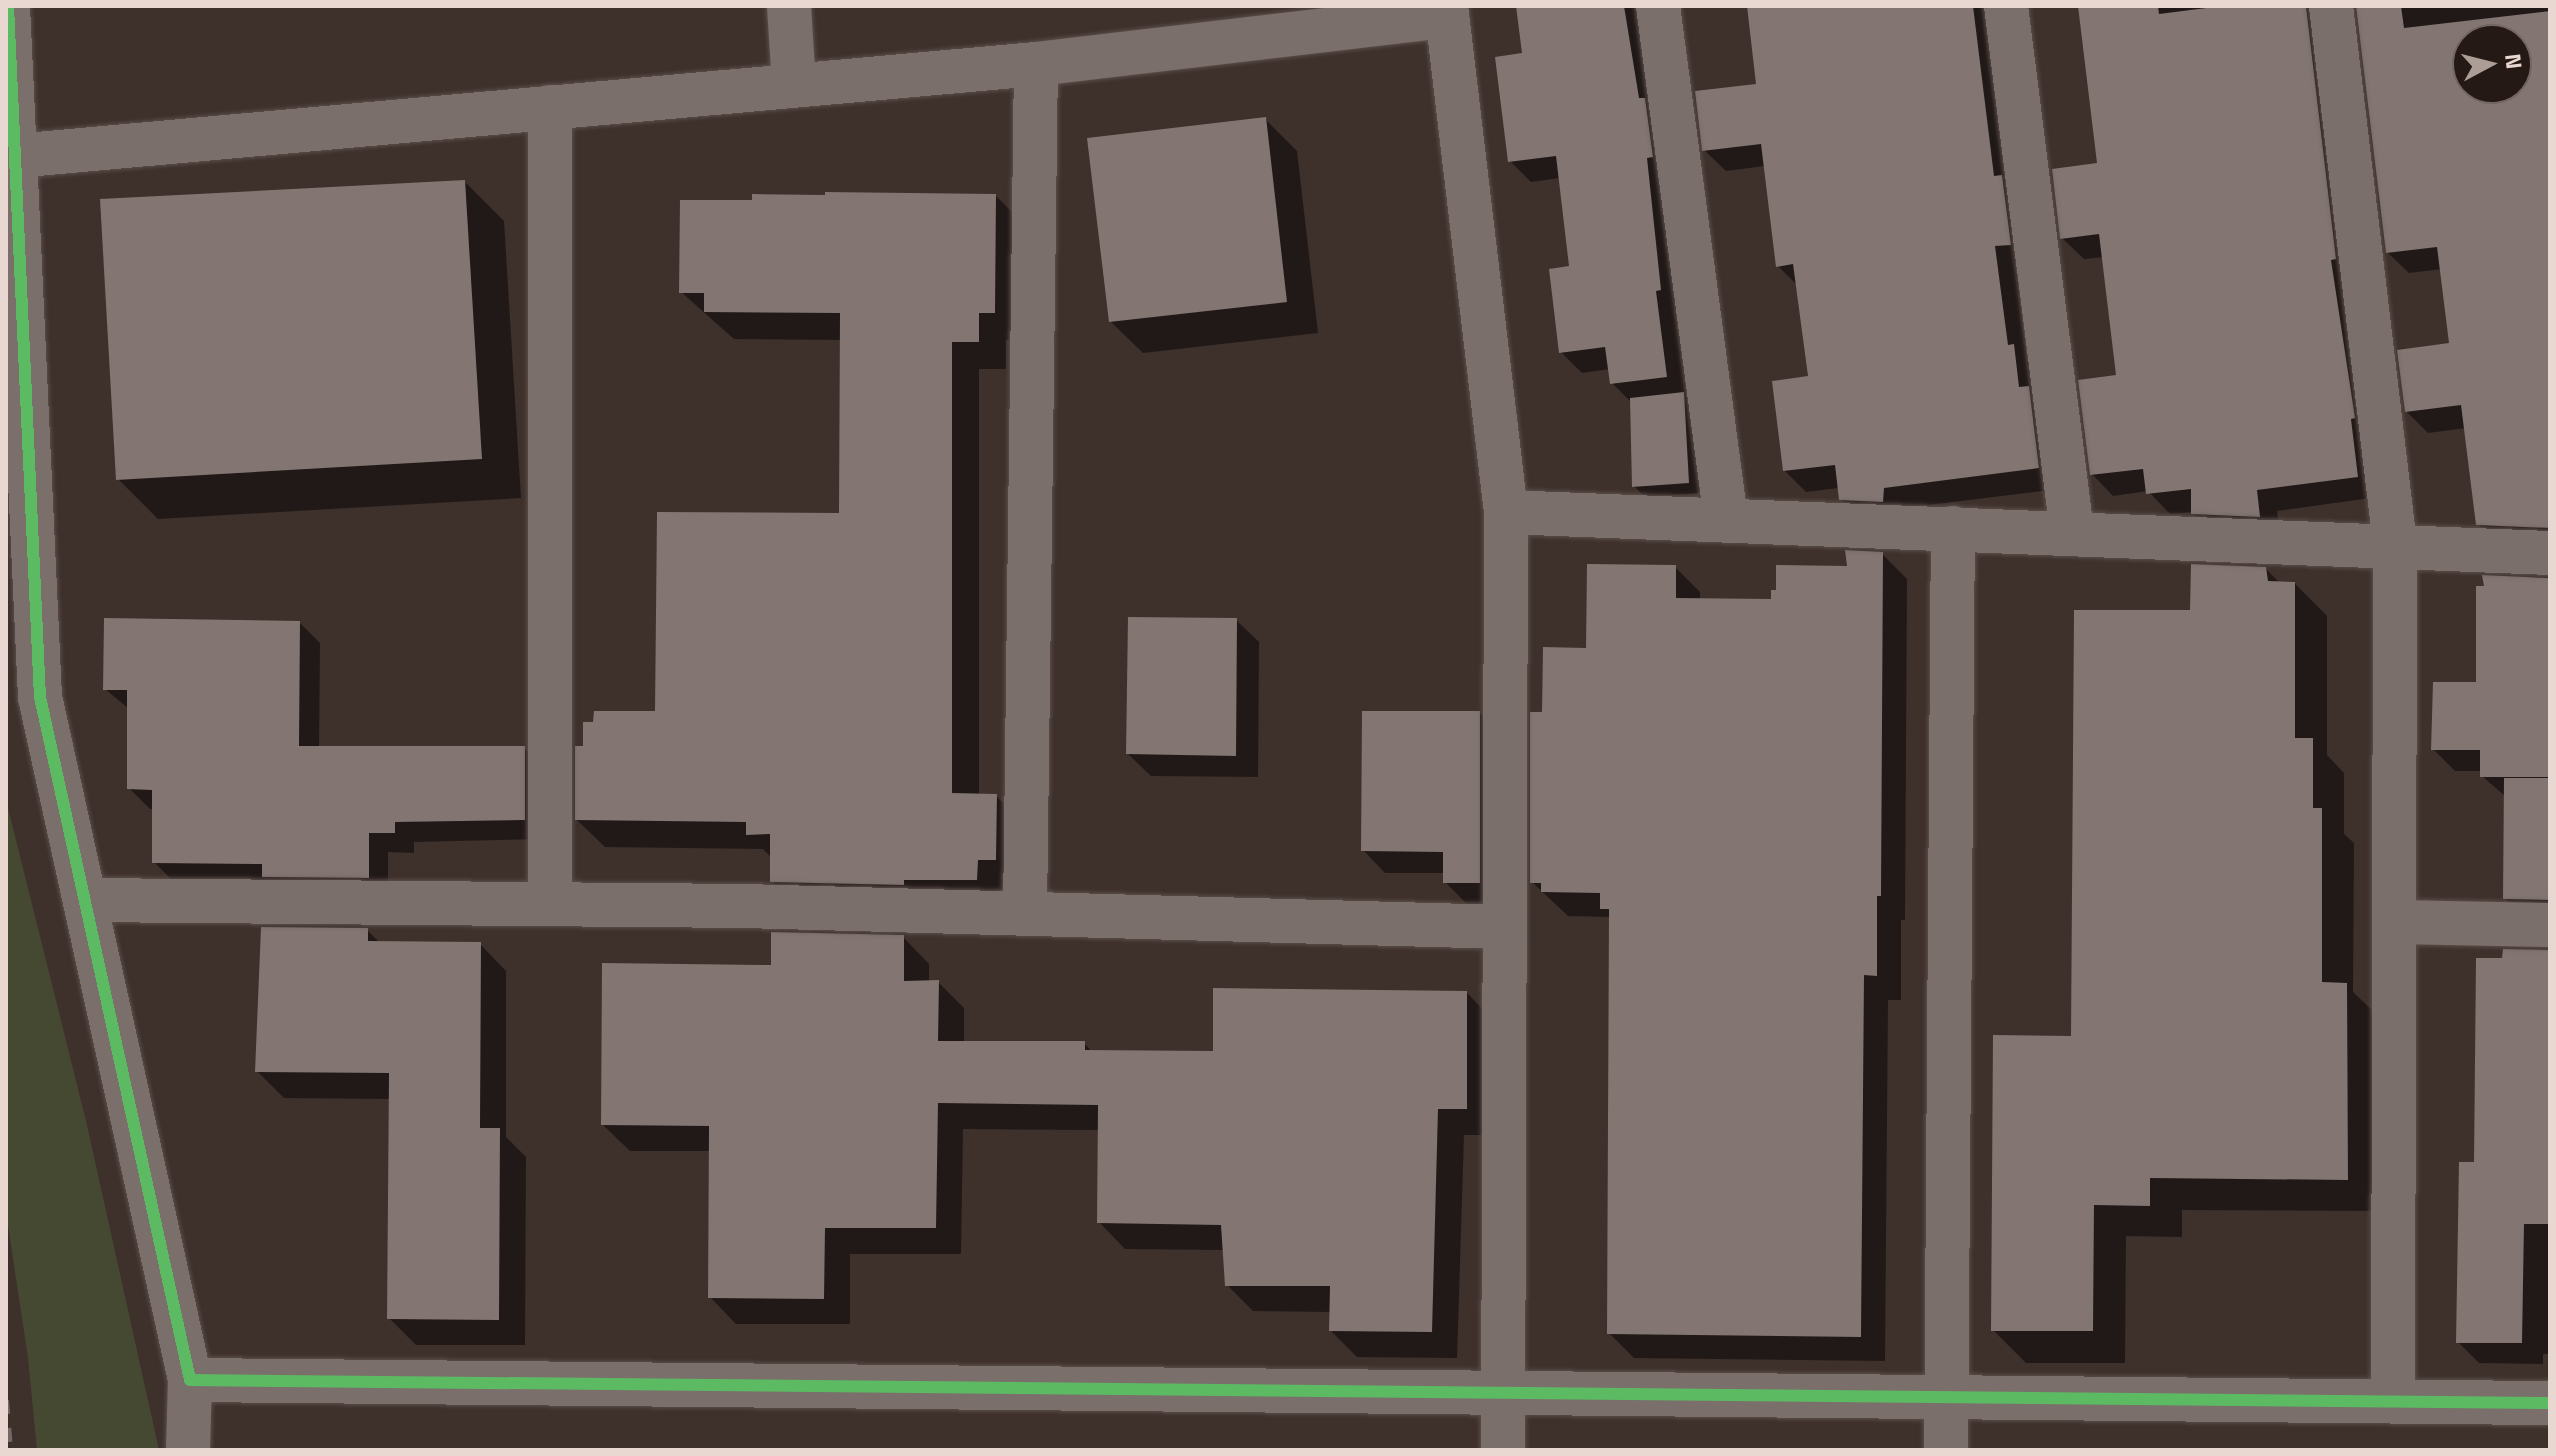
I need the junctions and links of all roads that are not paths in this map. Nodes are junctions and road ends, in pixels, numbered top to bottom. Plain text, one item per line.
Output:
1 (8, 6) edge
2 (789, 6) edge
3 (1658, 6) edge
4 (2006, 6) edge
5 (2331, 6) edge
6 (1446, 11) edge
7 (1036, 64) junction
8 (794, 85) junction
9 (550, 107) junction
10 (15, 156) junction
11 (1506, 512) junction
12 (1726, 520) junction
13 (1953, 528) junction
14 (2072, 532) junction
15 (2395, 544) junction
16 (2550, 553) edge
17 (85, 900) junction
18 (550, 904) junction
19 (1025, 913) junction
20 (2394, 922) junction
21 (2550, 925) edge
22 (1505, 927) junction
23 (190, 1380) junction
24 (1503, 1393) junction
25 (1946, 1397) junction
26 (2393, 1401) junction
27 (2550, 1403) edge
28 (188, 1450) edge
29 (1503, 1450) edge
30 (1946, 1450) edge

1 - 10 street
2 - 8 street
3 - 12 street
4 - 14 street
5 - 15 street
6 - 7 street
6 - 11 street
7 - 8 street
7 - 19 street
8 - 9 street
9 - 10 street
9 - 18 street
10 - 17 street
11 - 12 street
11 - 22 street
12 - 13 street
13 - 14 street
13 - 25 street
14 - 15 street
15 - 16 street
15 - 20 street
17 - 18 street
17 - 23 street
18 - 19 street
19 - 22 street
20 - 21 street
20 - 26 street
22 - 24 street
23 - 24 street
23 - 28 street
24 - 25 street
24 - 29 street
25 - 26 street
25 - 30 street
26 - 27 street

